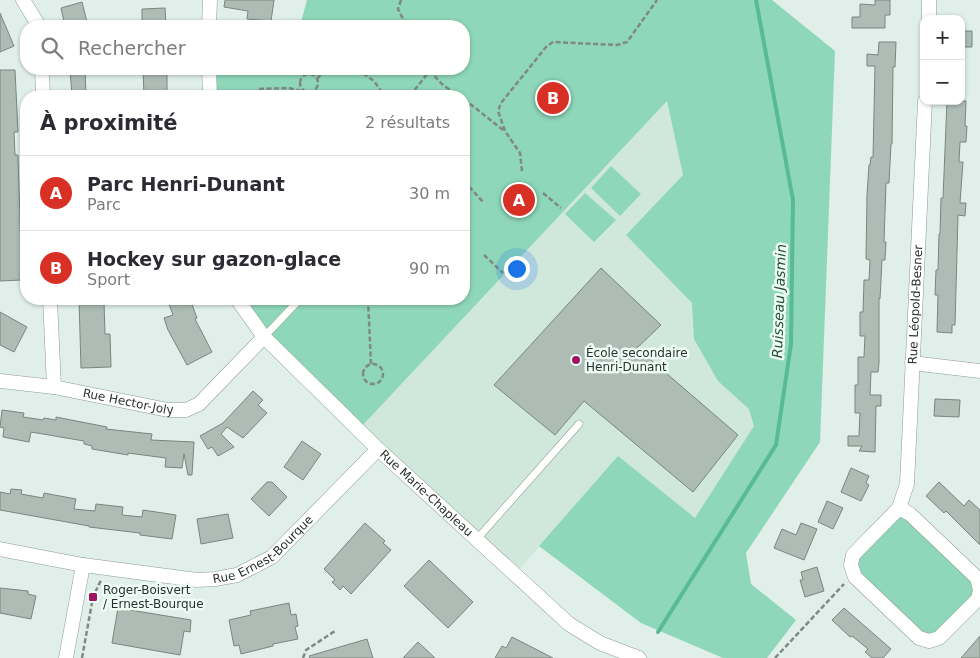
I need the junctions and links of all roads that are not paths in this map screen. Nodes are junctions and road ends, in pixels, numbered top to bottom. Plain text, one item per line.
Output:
1 (23, 0) edge
2 (210, 0) edge
3 (930, 0) edge
4 (929, 15) edge
5 (35, 20) edge
6 (209, 20) edge
7 (42, 75) edge
8 (210, 75) edge
9 (43, 90) edge
10 (210, 90) edge
11 (925, 105) edge
12 (50, 305) edge
13 (241, 305) edge
14 (294, 305) edge
15 (264, 337) junction
16 (912, 363) junction
17 (980, 371) edge
18 (0, 381) edge
19 (54, 387) junction
20 (578, 424) dead end
21 (378, 449) junction
22 (899, 508) junction
23 (477, 539) junction
24 (0, 549) edge
25 (83, 565) junction
26 (66, 658) edge
27 (639, 658) edge

1 - 5 street
2 - 6 street
3 - 4 street
7 - 9 street
8 - 10 street
11 - 16 street, Rue Léopold-Besner
12 - 19 street
13 - 15 street, Rue Marie-Chapleau
14 - 15 lane
15 - 19 street, Rue Hector-Joly
15 - 21 street, Rue Marie-Chapleau
16 - 17 street
16 - 22 street, Rue Léopold-Besner
18 - 19 street, Rue Hector-Joly
20 - 23 lane
21 - 23 street, Rue Marie-Chapleau
21 - 25 street, Rue Ernest-Bourque
22 - 22 street, Rue Léopold-Besner
23 - 27 street, Rue Marie-Chapleau
24 - 25 street, Rue Ernest-Bourque
25 - 26 street

